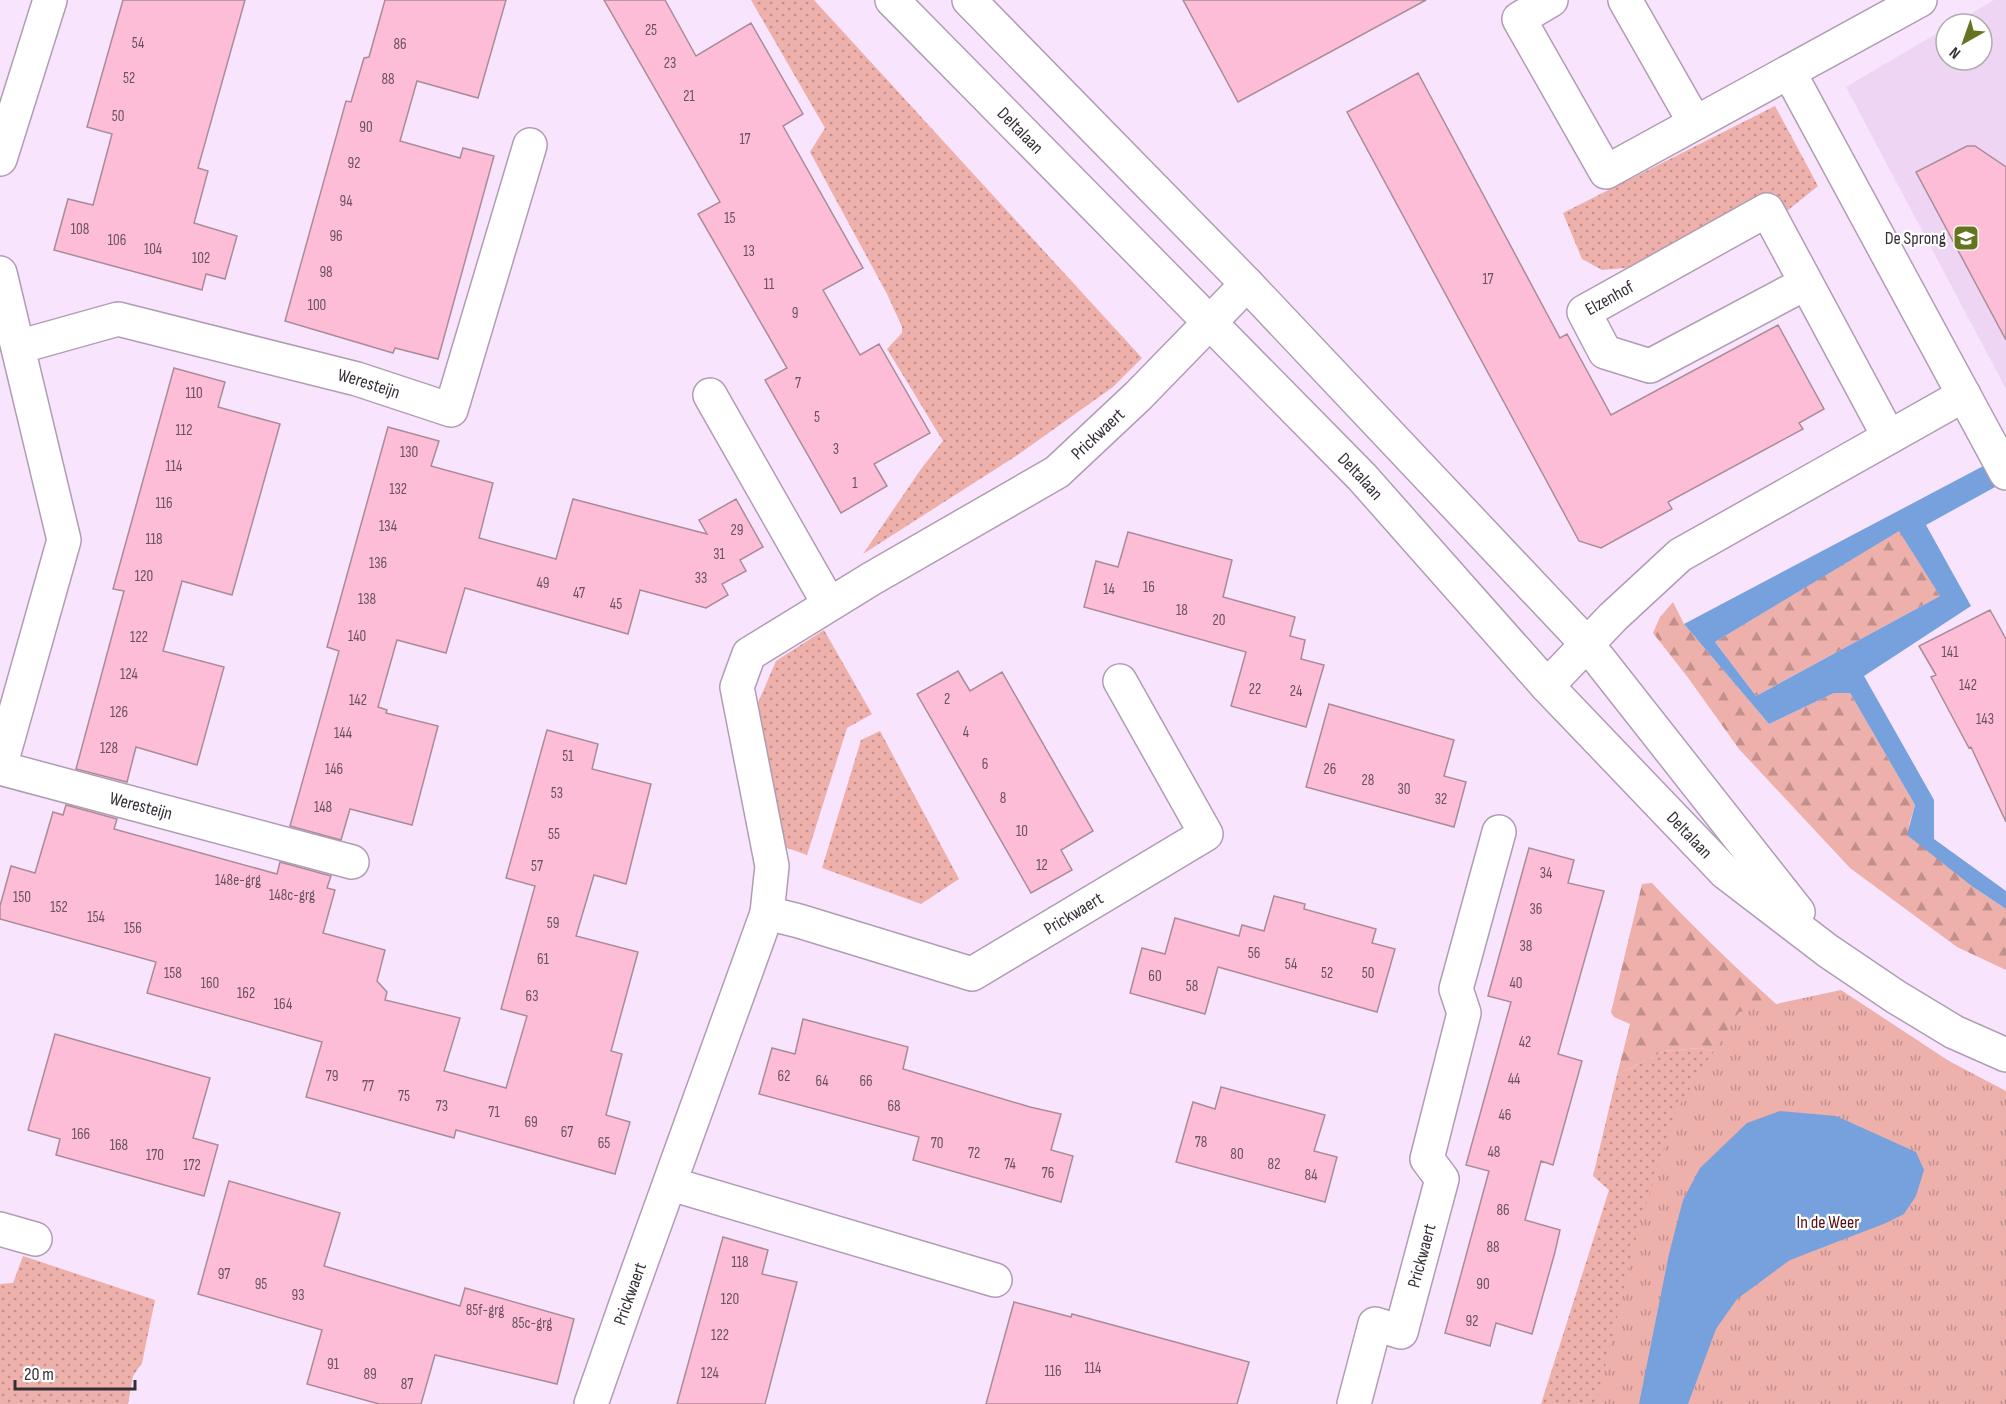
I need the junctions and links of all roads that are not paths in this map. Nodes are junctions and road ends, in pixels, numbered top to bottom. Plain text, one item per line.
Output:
1 (50, 0) edge
2 (892, 0) edge
3 (969, 0) edge
4 (1551, 0) edge
5 (1625, 0) edge
6 (1920, 0) edge
7 (1789, 72) junction
8 (1695, 123) junction
9 (530, 145) dead end
10 (0, 159) edge
11 (0, 273) edge
12 (1806, 283) junction
13 (1247, 284) junction
14 (1209, 323) junction
15 (18, 347) junction
16 (710, 395) dead end
17 (1964, 395) junction
18 (1889, 437) junction
19 (2006, 473) edge
20 (829, 604) junction
21 (1587, 644) junction
22 (1119, 681) dead end
23 (1547, 686) junction
24 (0, 767) edge
25 (1499, 832) dead end
26 (352, 862) dead end
27 (767, 913) junction
28 (1828, 951) junction
29 (2006, 1055) edge
30 (671, 1184) junction
31 (0, 1229) edge
32 (35, 1239) dead end
33 (995, 1280) dead end
34 (591, 1404) edge
35 (1354, 1404) edge

1 - 10 street
2 - 14 street, Deltalaan
3 - 13 street, Deltalaan
4 - 8 street
5 - 8 street
6 - 7 street
7 - 8 street
7 - 17 street
9 - 15 street, Weresteijn
11 - 15 street, Weresteijn
12 - 12 street, Elzenhof
12 - 18 street, Elzenhof
13 - 14 street, Prickwaert
13 - 21 street, Deltalaan
14 - 20 street, Prickwaert
14 - 23 street, Deltalaan
15 - 24 street, Weresteijn
16 - 20 street
17 - 18 street
17 - 19 street
18 - 21 street
20 - 27 street, Prickwaert
21 - 23 street
21 - 28 street, Deltalaan
22 - 27 street, Prickwaert
23 - 28 street, Deltalaan
24 - 26 street, Weresteijn
25 - 35 street, Prickwaert
27 - 30 street, Prickwaert
28 - 29 street, Deltalaan
30 - 33 street
30 - 34 street, Prickwaert
31 - 32 street

